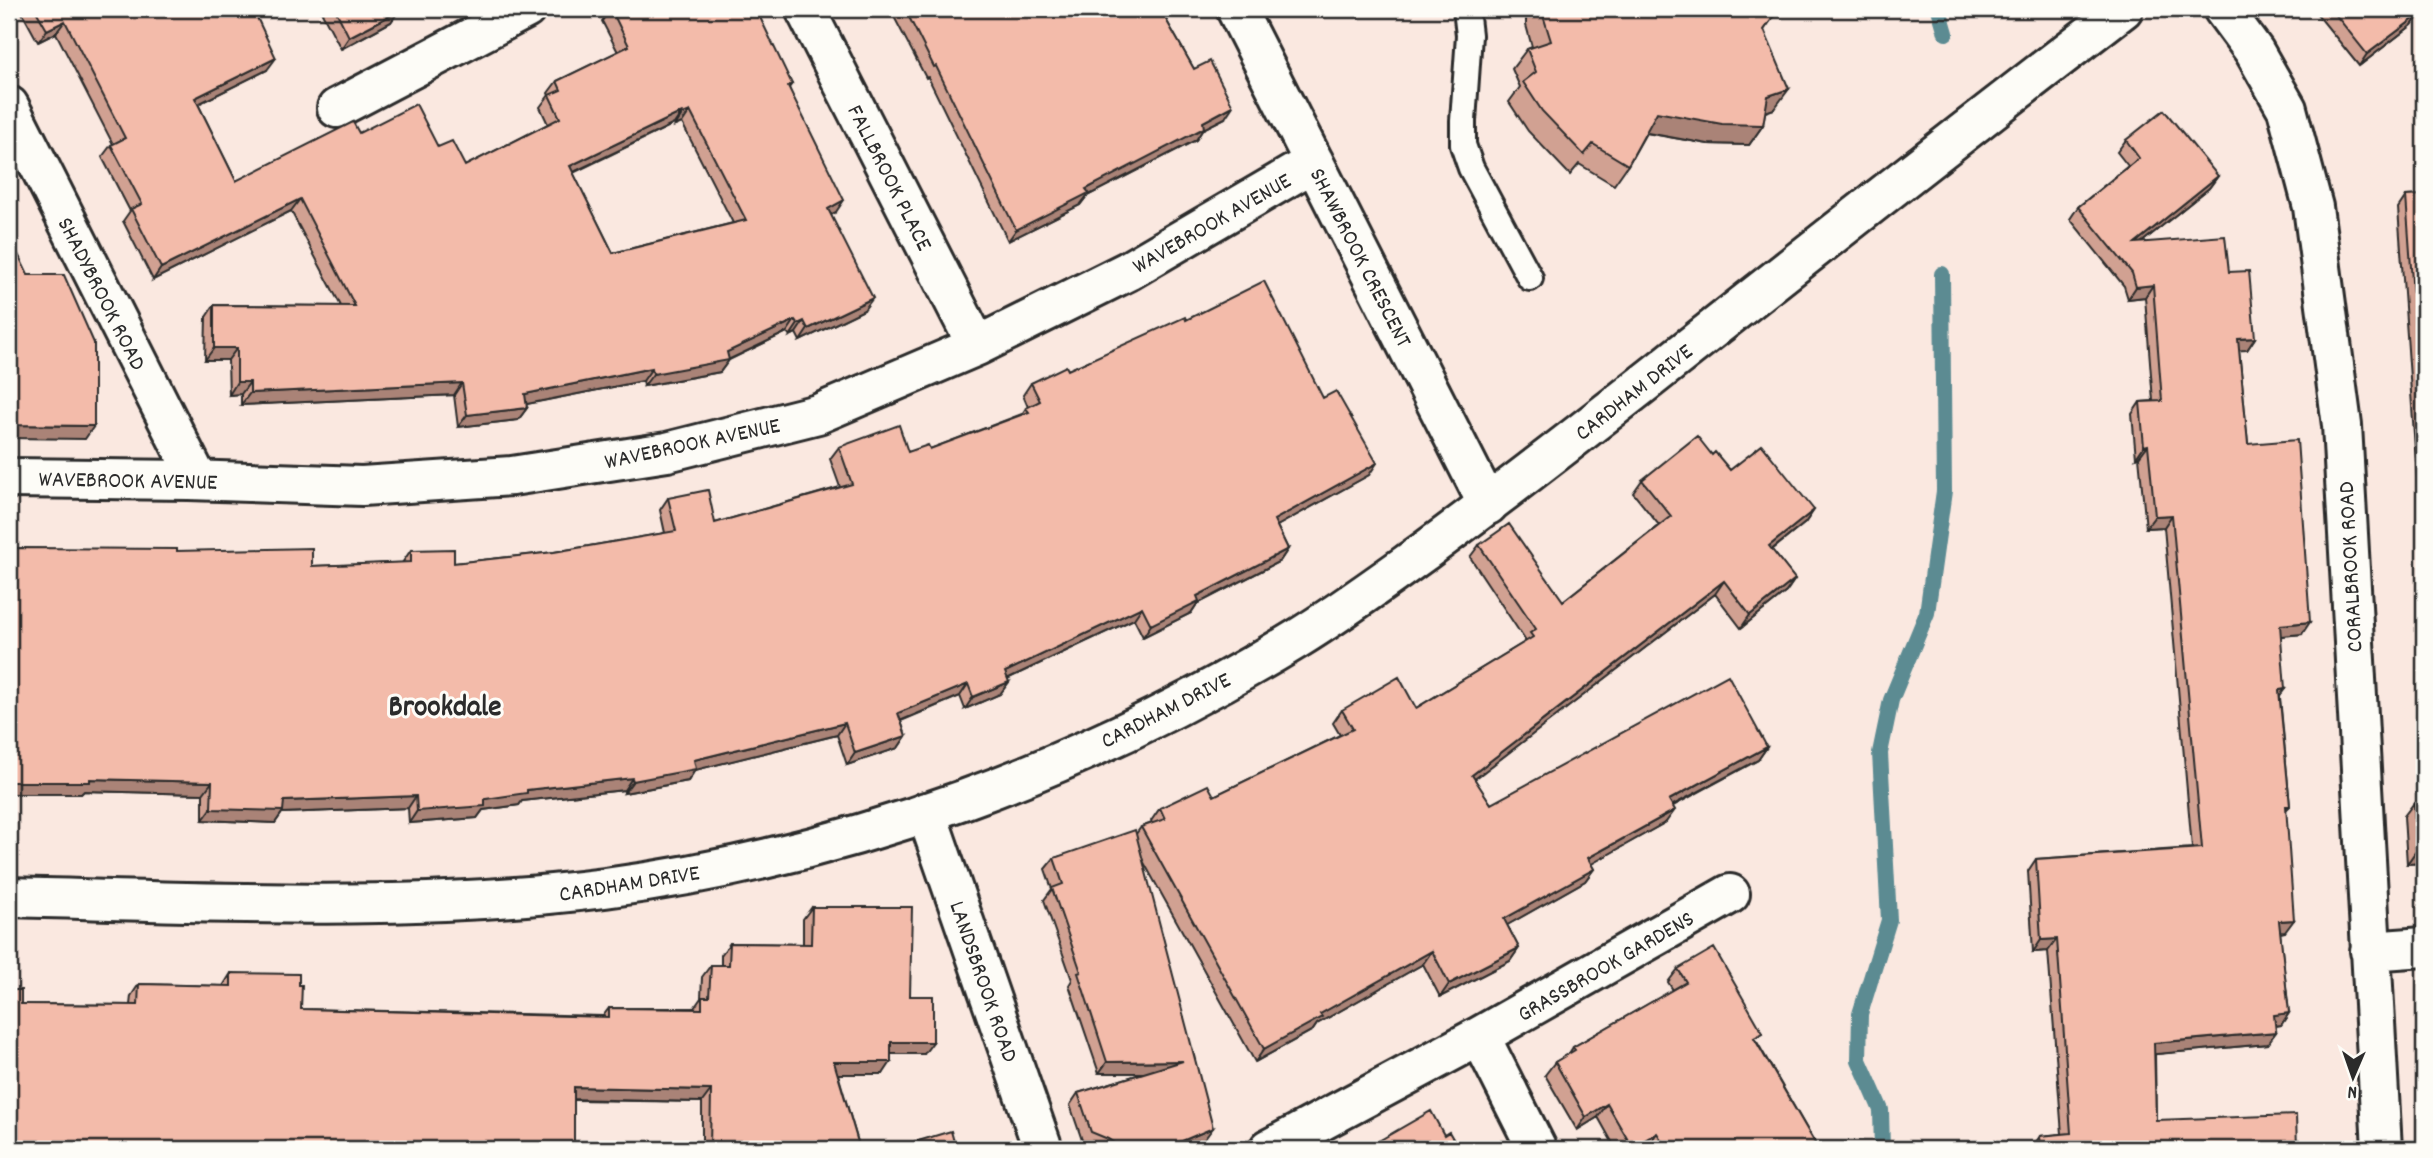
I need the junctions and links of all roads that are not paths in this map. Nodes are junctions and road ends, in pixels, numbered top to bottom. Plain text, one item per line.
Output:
1 (526, 9) edge
2 (805, 9) edge
3 (1466, 9) edge
4 (2123, 9) edge
5 (2223, 9) edge
6 (1244, 11) edge
7 (9, 106) edge
8 (337, 108) dead end
9 (1314, 162) junction
10 (1530, 278) dead end
11 (977, 346) junction
12 (9, 478) edge
13 (198, 480) junction
14 (1488, 505) junction
15 (926, 812) junction
16 (1730, 894) dead end
17 (9, 897) edge
18 (2424, 947) edge
19 (2370, 951) junction
20 (1480, 1036) junction
21 (1043, 1149) edge
22 (1269, 1149) edge
23 (1537, 1149) edge
24 (2382, 1149) edge

1 - 8 street
2 - 11 street, FALLBROOK PLACE
3 - 10 lane
4 - 14 street, CARDHAM DRIVE
5 - 19 street, CORALBROOK ROAD
6 - 9 street, SHAWBROOK CRESCENT
7 - 13 street, SHADYBROOK ROAD
9 - 11 street, WAVEBROOK AVENUE
9 - 14 street, SHAWBROOK CRESCENT
11 - 13 street, WAVEBROOK AVENUE
12 - 13 street, WAVEBROOK AVENUE
14 - 15 street, CARDHAM DRIVE
15 - 17 street, CARDHAM DRIVE
15 - 21 street, LANDSBROOK ROAD
16 - 20 street, GRASSBROOK GARDENS
18 - 19 street
19 - 24 street, CORALBROOK ROAD
20 - 22 street, GRASSBROOK GARDENS
20 - 23 street

